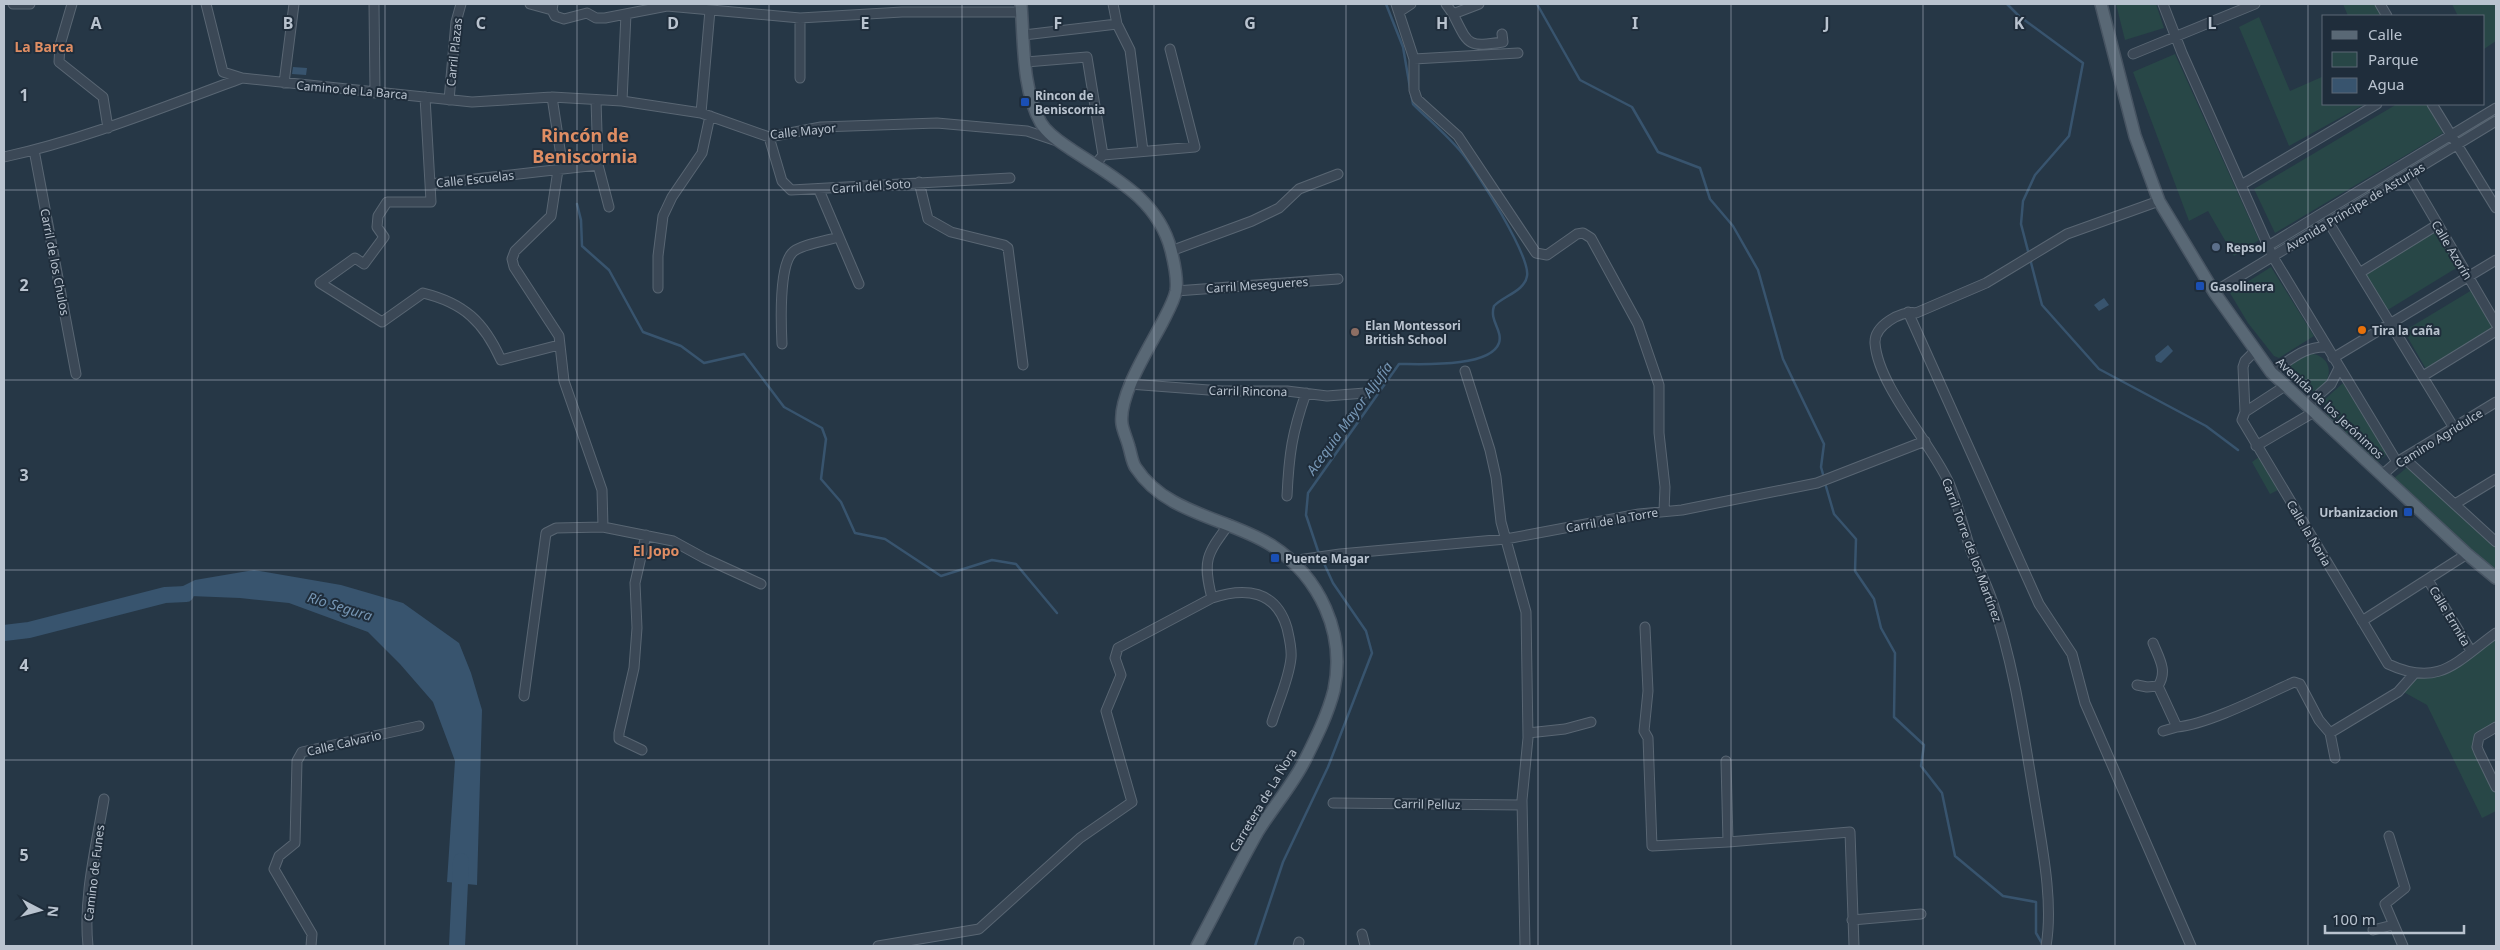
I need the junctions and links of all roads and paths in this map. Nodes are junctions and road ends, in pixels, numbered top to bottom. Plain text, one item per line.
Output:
1 (13, 4) edge
2 (30, 4) edge
3 (72, 4) edge
4 (206, 4) edge
5 (294, 4) edge
6 (374, 4) edge
7 (461, 4) edge
8 (530, 4) edge
9 (1114, 4) edge
10 (1411, 4) edge
11 (1446, 4) edge
12 (1480, 4) edge
13 (2101, 4) edge
14 (2163, 4) edge
15 (2255, 4) edge
16 (552, 7) edge
17 (1022, 8) edge
18 (1398, 8) edge
19 (710, 10) junction
20 (626, 14) junction
21 (1453, 14) junction
22 (800, 18) junction
23 (1117, 24) junction
24 (1024, 34) junction
25 (1502, 34) dead end
26 (2175, 36) junction
27 (1170, 49) dead end
28 (1518, 53) dead end
29 (2134, 54) dead end
30 (1414, 59) junction
31 (1026, 62) junction
32 (242, 78) junction
33 (800, 78) dead end
34 (284, 84) junction
35 (376, 93) junction
36 (425, 97) junction
37 (552, 97) junction
38 (449, 100) junction
39 (596, 100) junction
40 (622, 101) junction
41 (1033, 105) junction
42 (2375, 105) edge
43 (2433, 105) edge
44 (2496, 108) edge
45 (705, 115) junction
46 (2496, 121) edge
47 (108, 128) junction
48 (1027, 131) junction
49 (2450, 136) junction
50 (769, 137) junction
51 (2457, 145) junction
52 (1066, 146) junction
53 (34, 150) junction
54 (1144, 151) junction
55 (1103, 155) junction
56 (4, 157) edge
57 (598, 165) junction
58 (1095, 165) junction
59 (561, 170) junction
60 (1338, 174) dead end
61 (2408, 175) junction
62 (1010, 178) dead end
63 (919, 182) junction
64 (430, 184) junction
65 (2241, 185) junction
66 (819, 190) junction
67 (2159, 201) junction
68 (609, 207) dead end
69 (2496, 208) edge
70 (2329, 223) junction
71 (2437, 225) junction
72 (839, 237) junction
73 (2268, 246) junction
74 (1171, 251) junction
75 (2273, 257) junction
76 (2496, 260) edge
77 (2361, 272) junction
78 (2469, 277) junction
79 (1338, 279) dead end
80 (859, 284) dead end
81 (658, 288) dead end
82 (1176, 291) junction
83 (2214, 292) junction
84 (1908, 312) junction
85 (2392, 323) junction
86 (2496, 324) edge
87 (2496, 331) edge
88 (782, 344) dead end
89 (559, 345) junction
90 (2327, 348) junction
91 (2255, 351) junction
92 (2333, 358) junction
93 (1023, 365) dead end
94 (2339, 368) junction
95 (1465, 371) dead end
96 (2271, 372) junction
97 (76, 374) dead end
98 (2423, 376) junction
99 (1129, 384) junction
100 (2285, 386) junction
101 (1366, 393) dead end
102 (1306, 394) junction
103 (2496, 402) edge
104 (2310, 409) junction
105 (2245, 412) junction
106 (2454, 428) junction
107 (1925, 441) junction
108 (2256, 446) junction
109 (2401, 460) junction
110 (2382, 474) junction
111 (2496, 479) edge
112 (1287, 496) dead end
113 (2455, 504) junction
114 (1664, 512) junction
115 (1228, 524) junction
116 (603, 527) junction
117 (646, 535) junction
118 (1506, 539) junction
119 (2496, 542) edge
120 (2466, 554) junction
121 (1291, 561) junction
122 (2496, 578) edge
123 (2428, 580) junction
124 (761, 584) dead end
125 (1212, 598) junction
126 (2362, 621) junction
127 (1645, 627) dead end
128 (2496, 633) edge
129 (2153, 643) dead end
130 (2471, 651) junction
131 (2414, 674) junction
132 (2137, 685) dead end
133 (2158, 686) junction
134 (524, 696) dead end
135 (1272, 722) dead end
136 (1591, 722) dead end
137 (419, 726) dead end
138 (2177, 727) junction
139 (2496, 727) edge
140 (2163, 731) dead end
141 (1528, 733) junction
142 (2330, 733) junction
143 (642, 750) dead end
144 (2335, 758) dead end
145 (1726, 761) dead end
146 (2496, 787) edge
147 (104, 799) dead end
148 (1332, 803) dead end
149 (1522, 805) junction
150 (2389, 836) dead end
151 (1728, 842) junction
152 (1921, 914) dead end
153 (1852, 920) junction
154 (2393, 925) junction
155 (2373, 930) dead end
156 (1362, 934) dead end
157 (88, 946) edge
158 (311, 946) edge
159 (878, 946) edge
160 (1197, 946) edge
161 (1365, 946) edge
162 (1525, 946) edge
163 (1854, 946) edge
164 (2046, 946) edge
165 (2191, 946) edge
166 (2403, 946) edge

1 - 2 street
3 - 47 street
4 - 32 street, Camino de La Barca
5 - 34 street
6 - 35 street
7 - 38 street, Carril Plazas
8 - 16 street
9 - 23 street
10 - 18 street
11 - 21 street
12 - 21 street
13 - 67 main road, Avenida de los Jerónimos
14 - 26 street, Avenida de los Jerónimos
15 - 26 street
16 - 20 street
17 - 22 street
17 - 24 main road
18 - 30 street
19 - 20 street
19 - 22 street
19 - 45 street
20 - 40 street
21 - 25 street
22 - 33 street
23 - 24 street
23 - 54 street
24 - 31 main road
26 - 29 street
26 - 65 street, Avenida de los Jerónimos
27 - 54 street
28 - 30 street
30 - 114 street
31 - 41 main road
31 - 55 street
32 - 34 street, Camino de La Barca
32 - 47 street
34 - 35 street, Camino de La Barca
35 - 36 street, Camino de La Barca
36 - 38 street, Camino de La Barca
36 - 64 street
37 - 38 street, Camino de La Barca
37 - 39 street, Calle Mayor
37 - 59 street
39 - 40 street, Calle Mayor
39 - 57 street
40 - 45 street, Calle Mayor
41 - 48 street
41 - 52 main road
42 - 65 street
43 - 49 street
44 - 49 street, Avenida Príncipe de Asturias
45 - 50 street, Calle Mayor
45 - 81 street
46 - 51 street, Avenida Príncipe de Asturias
47 - 53 street
48 - 50 street, Calle Mayor
48 - 52 street, Calle Mayor
49 - 51 street
49 - 73 street, Avenida Príncipe de Asturias
50 - 66 street, Carril del Soto
51 - 61 street, Avenida Príncipe de Asturias
51 - 69 street
52 - 58 main road
53 - 56 street
53 - 97 street, Carril de los Chulos
54 - 55 street
55 - 58 street
57 - 59 street, Calle Escuelas
57 - 68 street
58 - 74 main road
59 - 64 street, Calle Escuelas
59 - 89 street
60 - 74 street
61 - 70 street, Avenida Príncipe de Asturias
61 - 71 street, Calle Azorín
62 - 63 street, Carril del Soto
63 - 66 street, Carril del Soto
63 - 93 street
64 - 89 street, Calle Escuelas
65 - 73 street, Avenida de los Jerónimos
66 - 72 street
67 - 83 main road, Avenida de los Jerónimos
67 - 84 street, Carril Torre de los Martínez
70 - 75 street, Avenida Príncipe de Asturias
70 - 77 street
71 - 77 street
71 - 78 street, Calle Azorín
72 - 80 street
72 - 88 street
73 - 75 street, Avenida de los Jerónimos
74 - 82 main road
75 - 83 street, Avenida Príncipe de Asturias
75 - 90 street, Avenida de los Jerónimos
76 - 78 street
77 - 85 street
78 - 85 street
78 - 86 street, Calle Azorín
79 - 82 street, Carril Mesegueres
82 - 99 main road, Carretera de La Ñora
83 - 91 main road, Avenida de los Jerónimos
84 - 107 street, Carril Torre de los Martínez
84 - 165 street
85 - 92 street
85 - 98 street
87 - 98 street
89 - 116 street
90 - 92 street, Avenida de los Jerónimos
90 - 96 street
91 - 96 main road, Avenida de los Jerónimos
91 - 105 street, Calle la Noria
92 - 94 street, Avenida de los Jerónimos
94 - 104 street
94 - 109 street, Avenida de los Jerónimos
95 - 118 street
96 - 100 main road, Avenida de los Jerónimos
98 - 106 street
99 - 102 street, Carril Rincona
99 - 115 main road, Carretera de La Ñora
100 - 104 main road, Avenida de los Jerónimos
100 - 105 street
101 - 102 street, Carril Rincona
102 - 112 street
103 - 106 street, Camino Agridulce
104 - 108 street
104 - 110 main road, Avenida de los Jerónimos
105 - 108 street, Calle la Noria
106 - 109 street, Camino Agridulce
107 - 114 street, Carril de la Torre
107 - 164 street, Carril Torre de los Martínez
108 - 126 street, Calle la Noria
109 - 110 street, Camino Agridulce
109 - 113 street, Avenida de los Jerónimos
110 - 120 main road, Avenida de los Jerónimos
111 - 113 street
113 - 119 street, Avenida de los Jerónimos
114 - 118 street, Carril de la Torre
115 - 121 main road, Carretera de La Ñora
115 - 125 street
116 - 117 street
116 - 134 street
117 - 124 street
117 - 143 street
118 - 121 street, Carril de la Torre
118 - 141 street
120 - 122 main road, Avenida de los Jerónimos
120 - 123 street
121 - 160 main road, Carretera de La Ñora
123 - 126 street
123 - 130 street, Calle Ermita
125 - 135 street
125 - 159 street
126 - 131 street, Calle la Noria
127 - 151 street
128 - 130 street
129 - 133 street
130 - 131 street
131 - 142 street
132 - 133 street
133 - 138 street
136 - 141 street
137 - 158 street, Calle Calvario
138 - 140 street
138 - 142 street
139 - 146 street
141 - 149 street
142 - 144 street
145 - 151 street
147 - 157 street, Camino de Funes
148 - 149 street, Carril Pelluz
149 - 162 street
150 - 154 street
151 - 153 street
152 - 153 street
153 - 163 street
154 - 155 street
154 - 166 street
156 - 161 street

